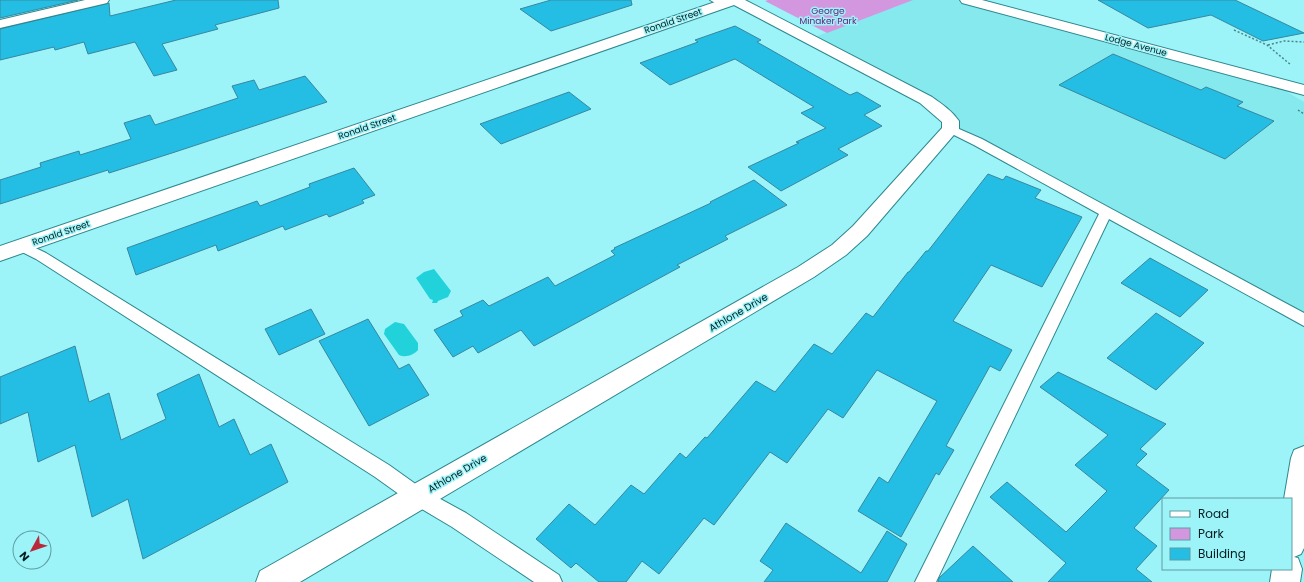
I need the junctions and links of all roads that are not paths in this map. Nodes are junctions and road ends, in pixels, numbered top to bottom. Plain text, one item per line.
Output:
1 (102, 0) edge
2 (967, 0) edge
3 (727, 1) edge
4 (0, 24) edge
5 (1299, 73) edge
6 (1267, 80) junction
7 (1304, 90) edge
8 (950, 129) junction
9 (1106, 212) junction
10 (23, 247) junction
11 (0, 254) edge
12 (1304, 320) edge
13 (1304, 458) edge
14 (417, 496) junction
15 (1292, 537) edge
16 (1287, 570) edge
17 (271, 582) edge
18 (552, 582) edge
19 (925, 582) edge
20 (1285, 582) edge

1 - 4 street
2 - 6 street, Lodge Avenue
3 - 8 street
3 - 10 street, Ronald Street
5 - 6 street
6 - 7 street, Lodge Avenue
8 - 9 lane
8 - 14 street, Athlone Drive
9 - 12 lane
9 - 19 lane
10 - 11 street, Ronald Street
10 - 14 lane
13 - 15 street
14 - 17 street, Athlone Drive
14 - 18 lane
16 - 20 street

